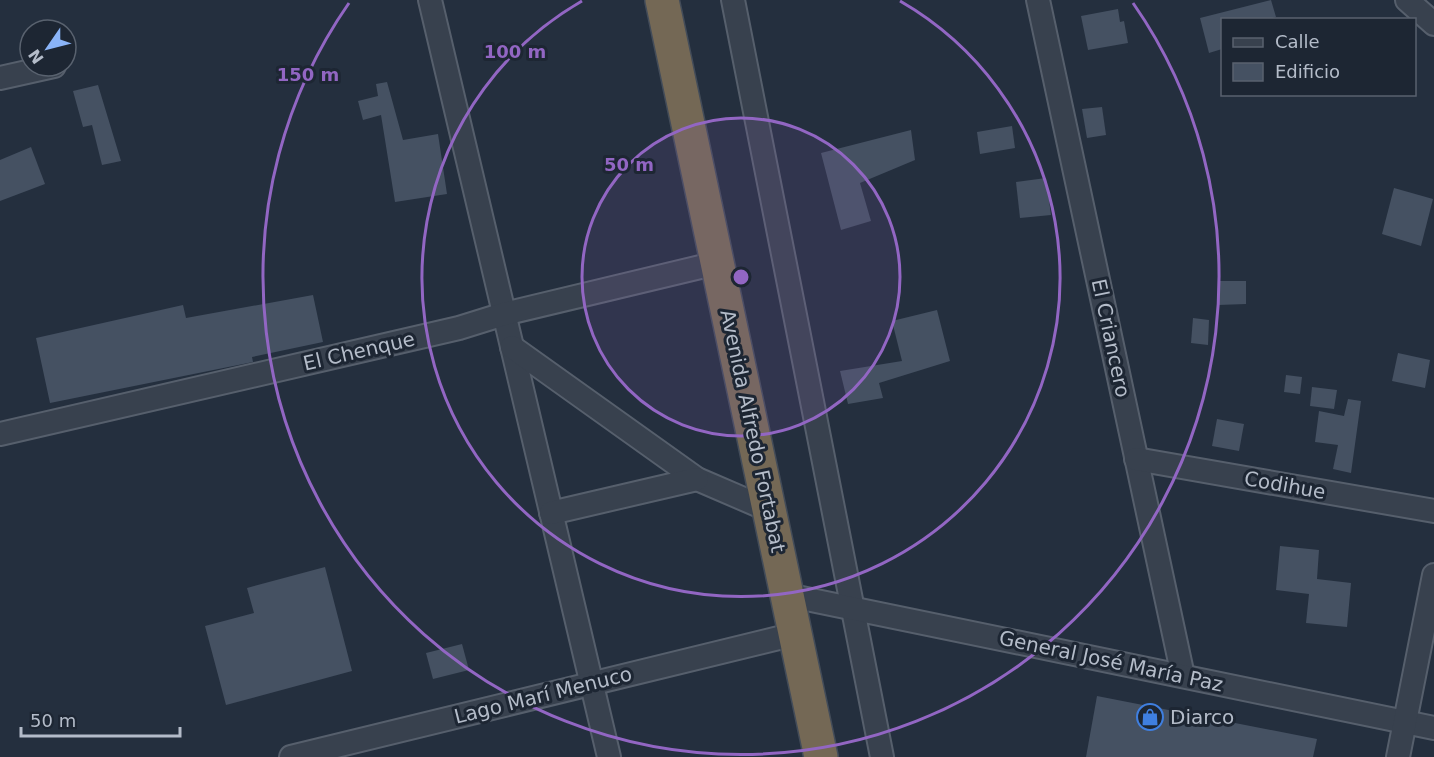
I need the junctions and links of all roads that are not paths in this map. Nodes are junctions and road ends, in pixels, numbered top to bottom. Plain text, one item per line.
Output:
1 (430, 0) edge
2 (662, 0) edge
3 (733, 0) edge
4 (1038, 0) edge
5 (1407, 0) edge
6 (1434, 24) edge
7 (18, 74) edge
8 (0, 78) edge
9 (717, 263) junction
10 (504, 314) junction
11 (512, 346) junction
12 (0, 434) edge
13 (1136, 459) junction
14 (697, 479) junction
15 (769, 510) junction
16 (1434, 510) edge
17 (551, 513) junction
18 (1434, 576) edge
19 (787, 595) junction
20 (853, 608) junction
21 (795, 633) junction
22 (1183, 676) junction
23 (592, 683) junction
24 (1405, 722) junction
25 (1434, 728) edge
26 (291, 757) edge
27 (609, 757) edge
28 (821, 757) edge
29 (882, 757) edge
30 (1398, 757) edge

1 - 10 street
2 - 9 highway, Avenida Alfredo Fortabat
3 - 20 street
4 - 13 street, El Criancero
5 - 6 street
7 - 8 street
9 - 10 street, El Chenque
9 - 15 highway, Avenida Alfredo Fortabat
10 - 11 street
10 - 12 street, El Chenque
11 - 14 street
11 - 17 street
13 - 16 street, Codihue
13 - 22 street, El Criancero
14 - 15 street
14 - 17 street
15 - 19 highway, Avenida Alfredo Fortabat
17 - 23 street
18 - 24 street
19 - 20 street, General José María Paz
19 - 21 highway, Avenida Alfredo Fortabat
20 - 22 street, General José María Paz
20 - 29 street
21 - 23 street, Lago Marí Menuco
21 - 28 highway, Avenida Alfredo Fortabat
22 - 24 street, General José María Paz
23 - 26 street, Lago Marí Menuco
23 - 27 street
24 - 25 street, General José María Paz
24 - 30 street

